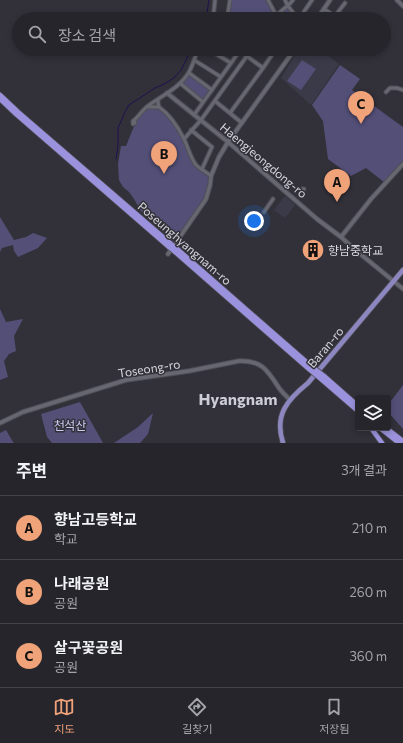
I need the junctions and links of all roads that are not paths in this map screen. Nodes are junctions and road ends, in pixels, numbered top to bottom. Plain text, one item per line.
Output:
1 (215, 0) edge
2 (230, 0) edge
3 (268, 0) edge
4 (285, 0) edge
5 (293, 0) edge
6 (312, 0) edge
7 (330, 0) edge
8 (397, 0) edge
9 (345, 3) dead end
10 (288, 6) junction
11 (403, 6) edge
12 (324, 9) junction
13 (214, 12) edge
14 (228, 12) edge
15 (273, 12) edge
16 (282, 12) edge
17 (293, 12) edge
18 (304, 12) edge
19 (322, 12) edge
20 (329, 12) edge
21 (338, 12) edge
22 (195, 56) edge
23 (219, 56) edge
24 (235, 56) edge
25 (247, 56) joint
26 (271, 56) edge
27 (290, 56) edge
28 (194, 60) junction
29 (231, 63) junction
30 (262, 68) junction
31 (188, 73) junction
32 (221, 77) junction
33 (180, 83) junction
34 (212, 90) junction
35 (403, 90) edge
36 (386, 92) dead end
37 (167, 93) junction
38 (0, 95) edge
39 (0, 99) edge
40 (158, 99) junction
41 (214, 101) junction
42 (203, 102) junction
43 (146, 107) junction
44 (159, 107) junction
45 (230, 113) junction
46 (194, 115) junction
47 (201, 120) junction
48 (134, 121) dead end
49 (242, 123) junction
50 (191, 130) junction
51 (184, 139) junction
52 (228, 142) junction
53 (403, 164) edge
54 (202, 169) junction
55 (211, 176) junction
56 (273, 199) dead end
57 (264, 212) dead end
58 (341, 236) junction
59 (170, 246) junction
60 (168, 254) dead end
61 (403, 270) edge
62 (394, 282) junction
63 (403, 289) edge
64 (290, 400) junction
65 (355, 407) edge
66 (0, 423) edge
67 (373, 431) edge
68 (384, 431) edge
69 (390, 431) edge
70 (403, 439) edge
71 (283, 443) edge
72 (382, 443) edge
73 (399, 443) edge

1 - 13 street
2 - 14 street
3 - 15 street
4 - 10 street
5 - 10 street
6 - 18 street
7 - 12 street
8 - 11 street
9 - 21 street
10 - 16 street
10 - 17 street
12 - 19 street
12 - 20 street
22 - 28 street
23 - 29 street
24 - 29 street
25 - 30 street
25 - 41 street
26 - 30 street
27 - 49 street
28 - 31 street
28 - 32 street
29 - 32 street
30 - 45 street
31 - 33 street
31 - 34 street
32 - 34 street
33 - 37 street
33 - 42 street
34 - 42 street
35 - 36 street
37 - 40 street
37 - 46 street, Haengjeongdong-ro
38 - 59 highway, Poseunghyangnam-ro
39 - 59 highway, Poseunghyangnam-ro
40 - 43 street
40 - 44 street
41 - 45 street
41 - 47 street
42 - 46 street
43 - 44 street
43 - 48 street
44 - 51 street
45 - 49 street
46 - 47 street, Haengjeongdong-ro
47 - 50 street
47 - 52 street, Haengjeongdong-ro
49 - 52 street
50 - 51 street
50 - 54 street
51 - 54 street
52 - 55 street
52 - 58 street, Haengjeongdong-ro
53 - 58 street
54 - 55 street
55 - 60 street
56 - 57 street
58 - 62 street, Haengjeongdong-ro
59 - 65 highway, Poseunghyangnam-ro, bridge
61 - 62 main road, Baran-ro
62 - 63 street, Haengjeongdong-ro
62 - 64 main road, Baran-ro
64 - 66 street, Toseong-ro
64 - 71 main road, Baran-ro
67 - 72 highway
68 - 73 highway
69 - 70 highway

